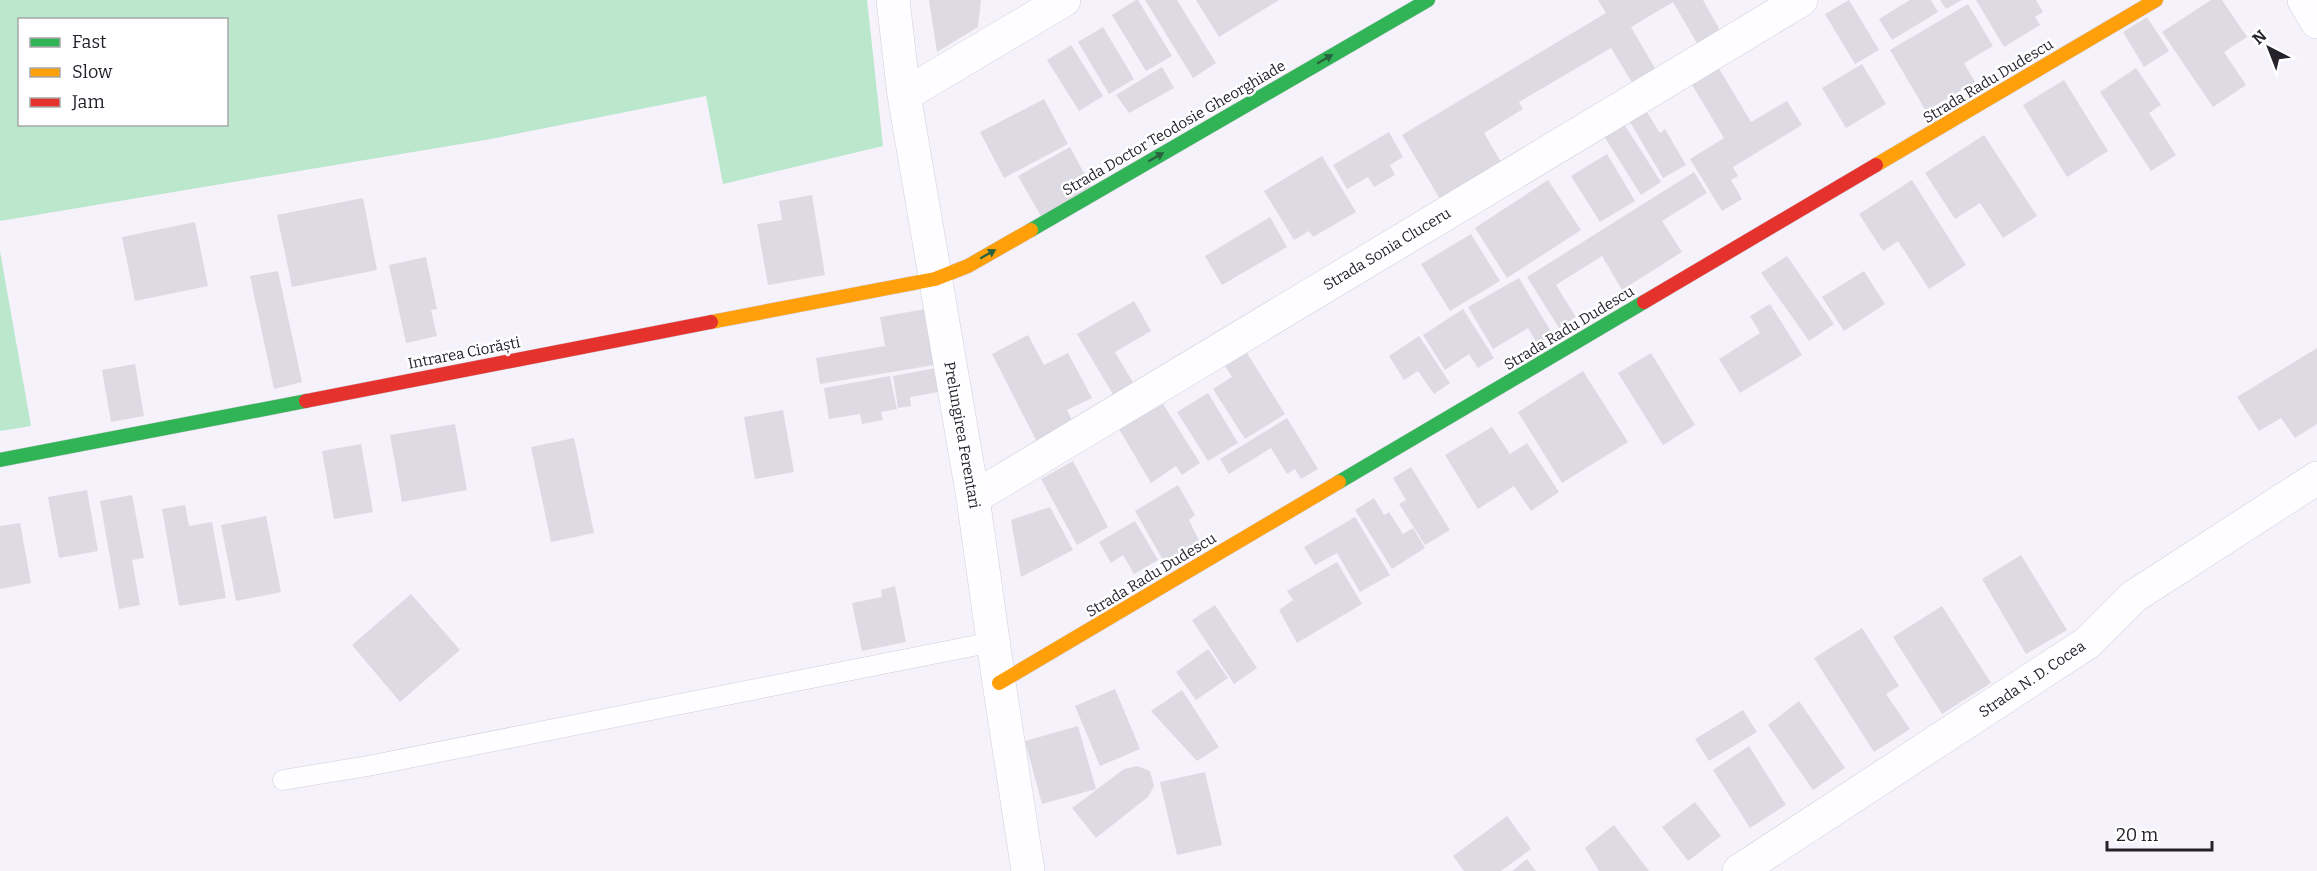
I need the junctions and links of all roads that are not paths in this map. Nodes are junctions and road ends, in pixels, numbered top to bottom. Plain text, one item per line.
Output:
1 (893, 0) edge
2 (1064, 0) edge
3 (1428, 0) edge
4 (1801, 0) edge
5 (2156, 0) edge
6 (2304, 0) edge
7 (2317, 22) edge
8 (904, 96) junction
9 (935, 279) junction
10 (0, 460) edge
11 (2317, 478) edge
12 (973, 498) junction
13 (993, 642) junction
14 (999, 683) junction
15 (283, 780) dead end
16 (1028, 871) edge
17 (1739, 871) edge

1 - 8 street, Prelungirea Ferentari
2 - 8 street
9 -> 3 street, Strada Doctor Teodosie Gheorghiade
4 - 12 street, Strada Sonia Cluceru
5 - 14 street, Strada Radu Dudescu
6 - 7 street
8 - 9 street, Prelungirea Ferentari
9 - 10 street, Intrarea Ciorăști
9 - 12 street, Prelungirea Ferentari
11 - 17 street, Strada N. D. Cocea
12 - 13 street, Prelungirea Ferentari
13 - 14 street, Prelungirea Ferentari
13 - 15 lane
14 - 16 street, Prelungirea Ferentari

